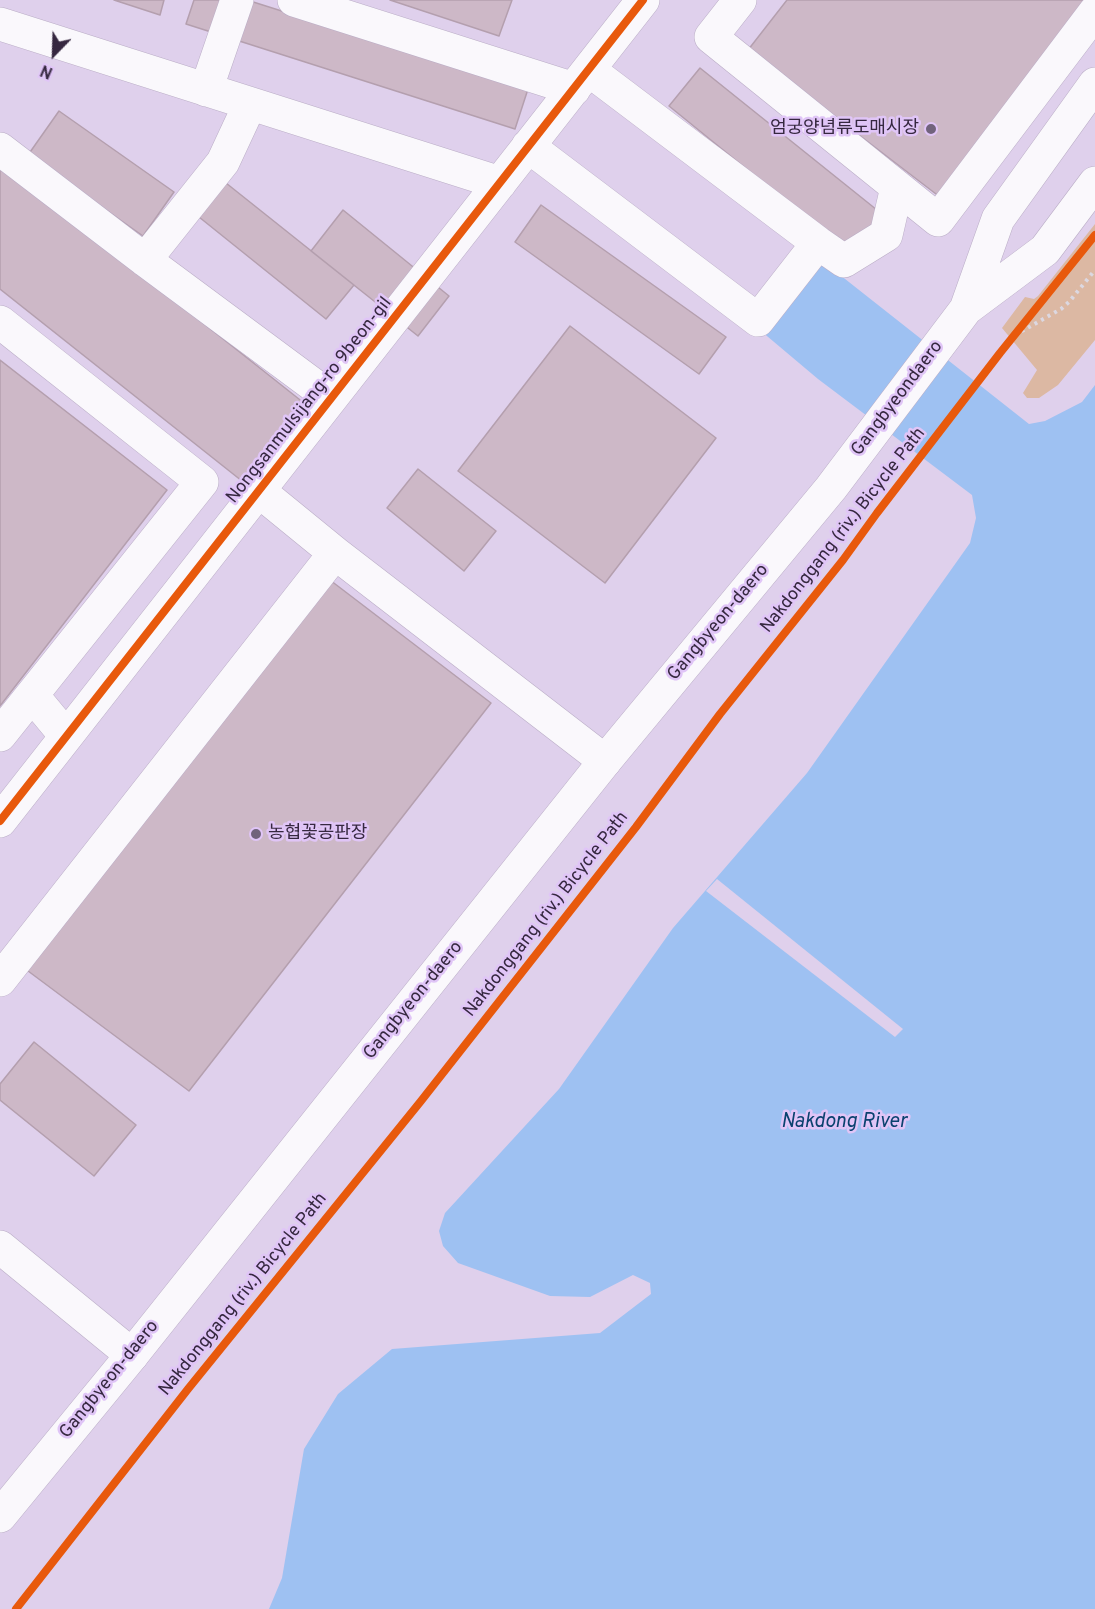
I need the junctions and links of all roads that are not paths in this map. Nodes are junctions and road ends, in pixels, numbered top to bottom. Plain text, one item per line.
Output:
1 (237, 0) edge
2 (294, 0) edge
3 (643, 0) edge
4 (740, 0) edge
5 (1095, 12) edge
6 (0, 24) edge
7 (581, 79) junction
8 (1095, 84) edge
9 (206, 90) junction
10 (250, 104) junction
11 (528, 146) junction
12 (0, 149) edge
13 (500, 183) junction
14 (1095, 183) edge
15 (897, 187) junction
16 (818, 243) junction
17 (145, 260) junction
18 (966, 309) junction
19 (0, 322) edge
20 (331, 399) junction
21 (831, 488) joint
22 (259, 491) junction
23 (335, 553) junction
24 (32, 695) junction
25 (0, 735) edge
26 (66, 736) junction
27 (605, 761) junction
28 (0, 821) edge
29 (0, 980) edge
30 (0, 1247) edge
31 (132, 1355) junction
32 (0, 1516) edge

1 - 9 main road
2 - 7 main road
3 - 7 main road, Nongsanmulsijang-ro 9beon-gil
4 - 15 main road
5 - 15 main road
6 - 9 main road
7 - 11 main road, Nongsanmulsijang-ro 9beon-gil
7 - 16 main road
8 - 18 main road
9 - 10 main road
10 - 13 main road
10 - 17 main road
11 - 13 main road, Nongsanmulsijang-ro 9beon-gil
11 - 16 main road
12 - 17 main road
13 - 20 main road, Nongsanmulsijang-ro 9beon-gil
14 - 18 main road
15 - 16 main road
17 - 20 main road
18 - 21 main road, Gangbyeondaero
19 - 24 main road
20 - 22 main road, Nongsanmulsijang-ro 9beon-gil
21 - 27 main road, Gangbyeon-daero
22 - 23 main road
22 - 26 main road, Nongsanmulsijang-ro 9beon-gil
23 - 27 main road
23 - 29 main road
24 - 25 main road
24 - 26 main road
26 - 28 main road, Nongsanmulsijang-ro 9beon-gil
27 - 31 main road, Gangbyeon-daero
30 - 31 main road
31 - 32 main road, Gangbyeon-daero

